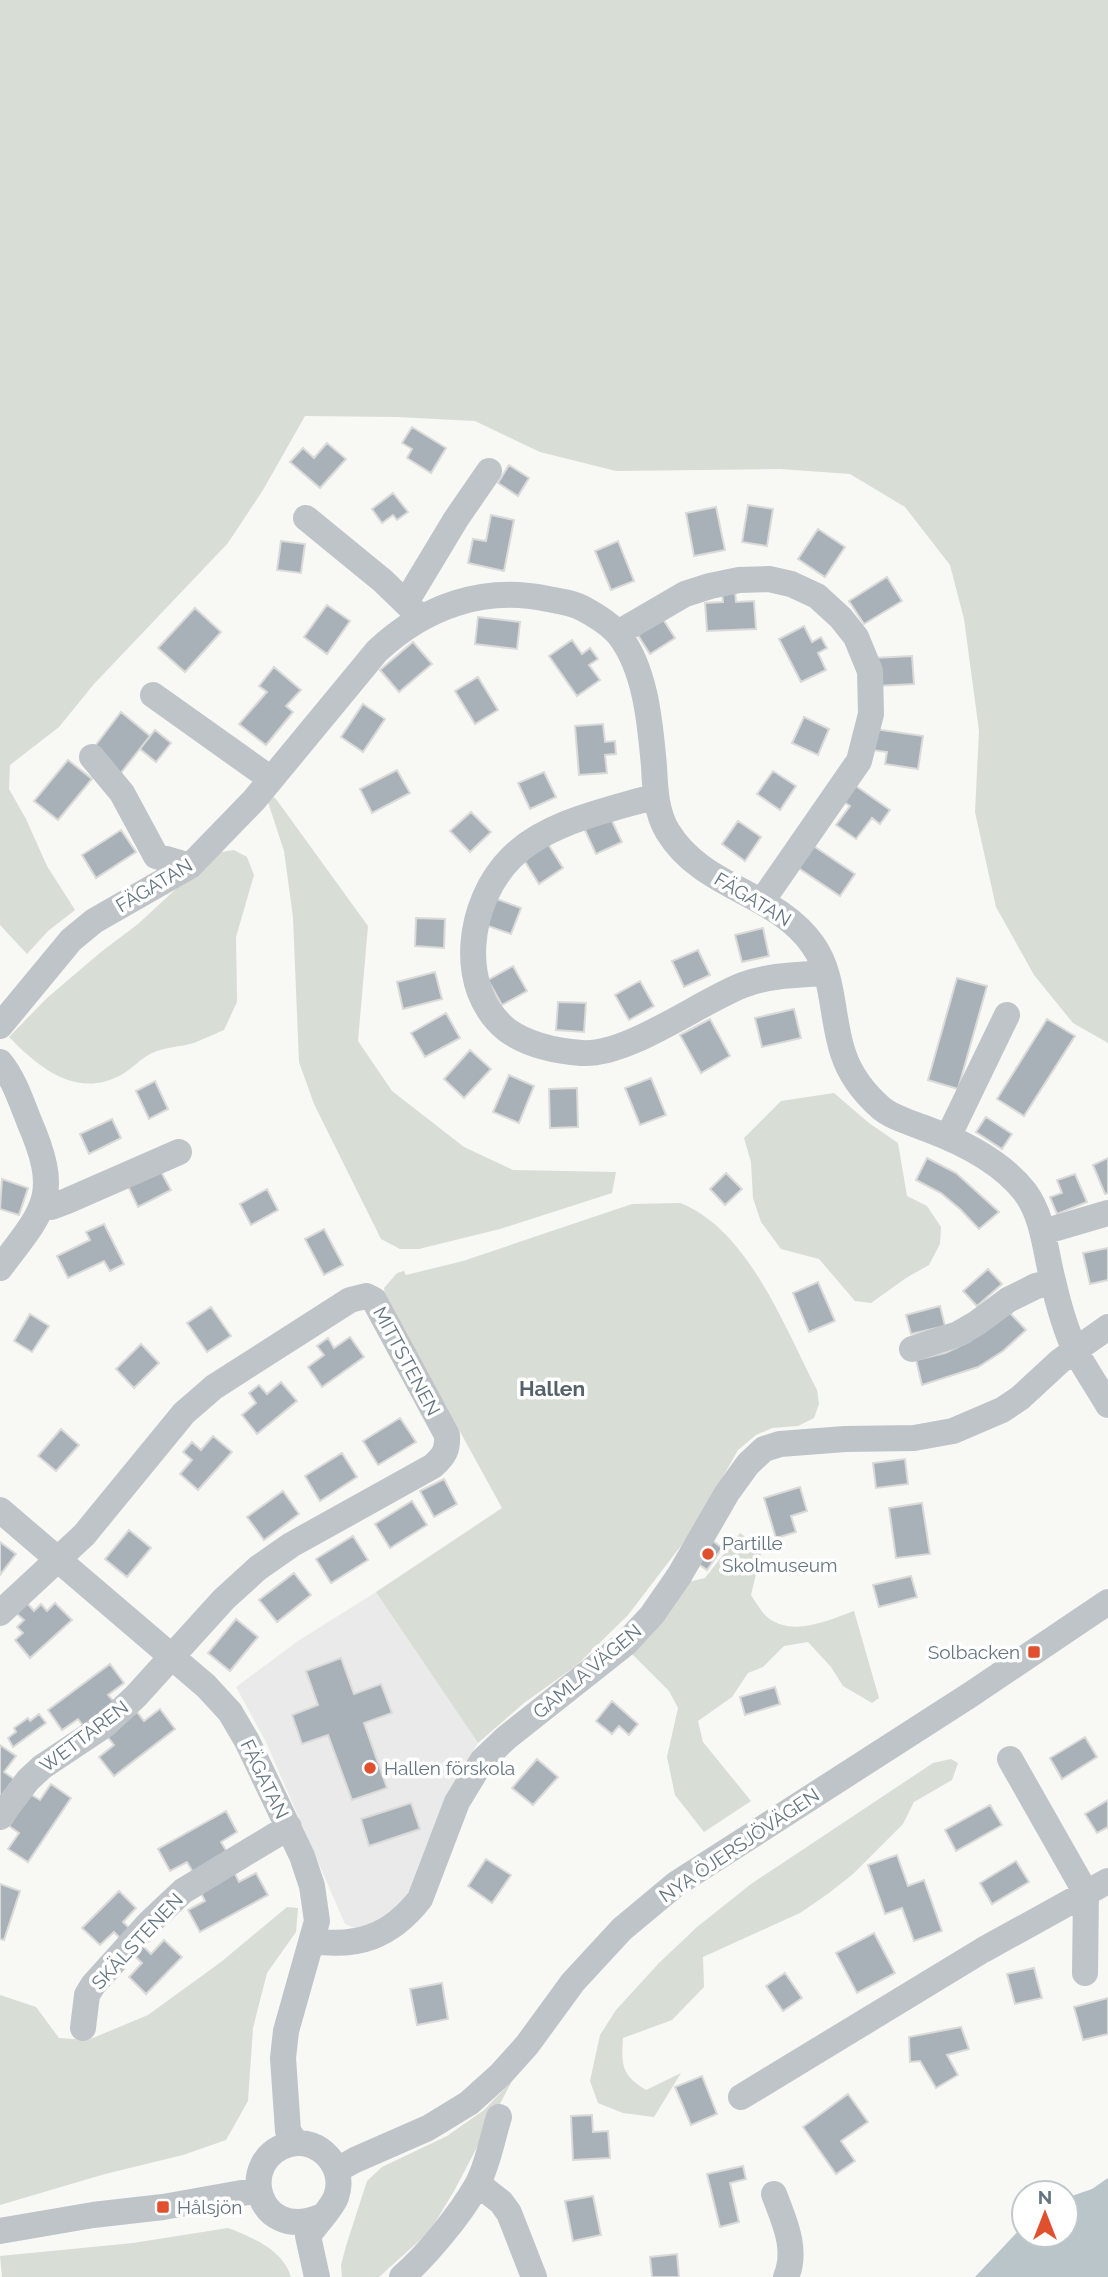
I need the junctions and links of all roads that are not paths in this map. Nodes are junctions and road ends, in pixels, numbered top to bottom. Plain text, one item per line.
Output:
1 (489, 471) dead end
2 (306, 519) dead end
3 (412, 610) junction
4 (618, 633) junction
5 (153, 695) dead end
6 (92, 757) dead end
7 (271, 779) junction
8 (656, 796) junction
9 (190, 866) junction
10 (762, 901) junction
11 (827, 973) junction
12 (1007, 1015) dead end
13 (0, 1026) edge
14 (0, 1062) edge
15 (948, 1137) junction
16 (179, 1152) dead end
17 (43, 1207) junction
18 (1108, 1213) edge
19 (1043, 1231) junction
20 (0, 1268) edge
21 (1053, 1282) junction
22 (1108, 1327) edge
23 (912, 1349) dead end
24 (1075, 1350) junction
25 (1108, 1405) edge
26 (0, 1510) edge
27 (59, 1560) junction
28 (1108, 1602) edge
29 (0, 1613) edge
30 (172, 1658) junction
31 (1010, 1759) dead end
32 (0, 1817) edge
33 (289, 1827) junction
34 (1097, 1887) edge
35 (312, 1941) junction
36 (1084, 1973) dead end
37 (83, 2028) dead end
38 (741, 2097) dead end
39 (499, 2118) dead end
40 (296, 2143) junction
41 (337, 2170) junction
42 (478, 2184) junction
43 (259, 2189) junction
44 (774, 2194) dead end
45 (320, 2217) junction
46 (0, 2231) edge
47 (317, 2277) edge
48 (402, 2277) edge
49 (534, 2277) edge
50 (786, 2277) edge

1 - 3 street
2 - 3 street
3 - 4 street, FÄGATAN
3 - 7 street, FÄGATAN
4 - 8 street, FÄGATAN
4 - 10 street
5 - 7 street
6 - 9 street
7 - 9 street, FÄGATAN
8 - 10 street, FÄGATAN
8 - 11 street
9 - 13 street, FÄGATAN
10 - 11 street, FÄGATAN
11 - 15 street, FÄGATAN
12 - 15 street
14 - 17 street
15 - 19 street, FÄGATAN
16 - 17 street
17 - 20 street
18 - 19 street
19 - 21 street, FÄGATAN
21 - 23 street
21 - 24 street, FÄGATAN
22 - 24 street, GAMLA VÄGEN
24 - 25 street, FÄGATAN
24 - 35 street, GAMLA VÄGEN
26 - 27 street, FÄGATAN
27 - 29 street
27 - 30 street, FÄGATAN
27 - 30 street, MITTSTENEN
28 - 41 street, NYA ÖJERSJÖVÄGEN
30 - 32 street, WETTAREN
30 - 33 street, FÄGATAN
31 - 34 street
33 - 35 street, FÄGATAN
33 - 37 street, SKÄLSTENEN
34 - 36 street
34 - 38 street
35 - 40 street, FÄGATAN
39 - 42 street
40 - 41 street
40 - 43 street
41 - 45 street
42 - 48 street
42 - 49 street
43 - 45 street
43 - 46 street
44 - 50 street
45 - 47 street

